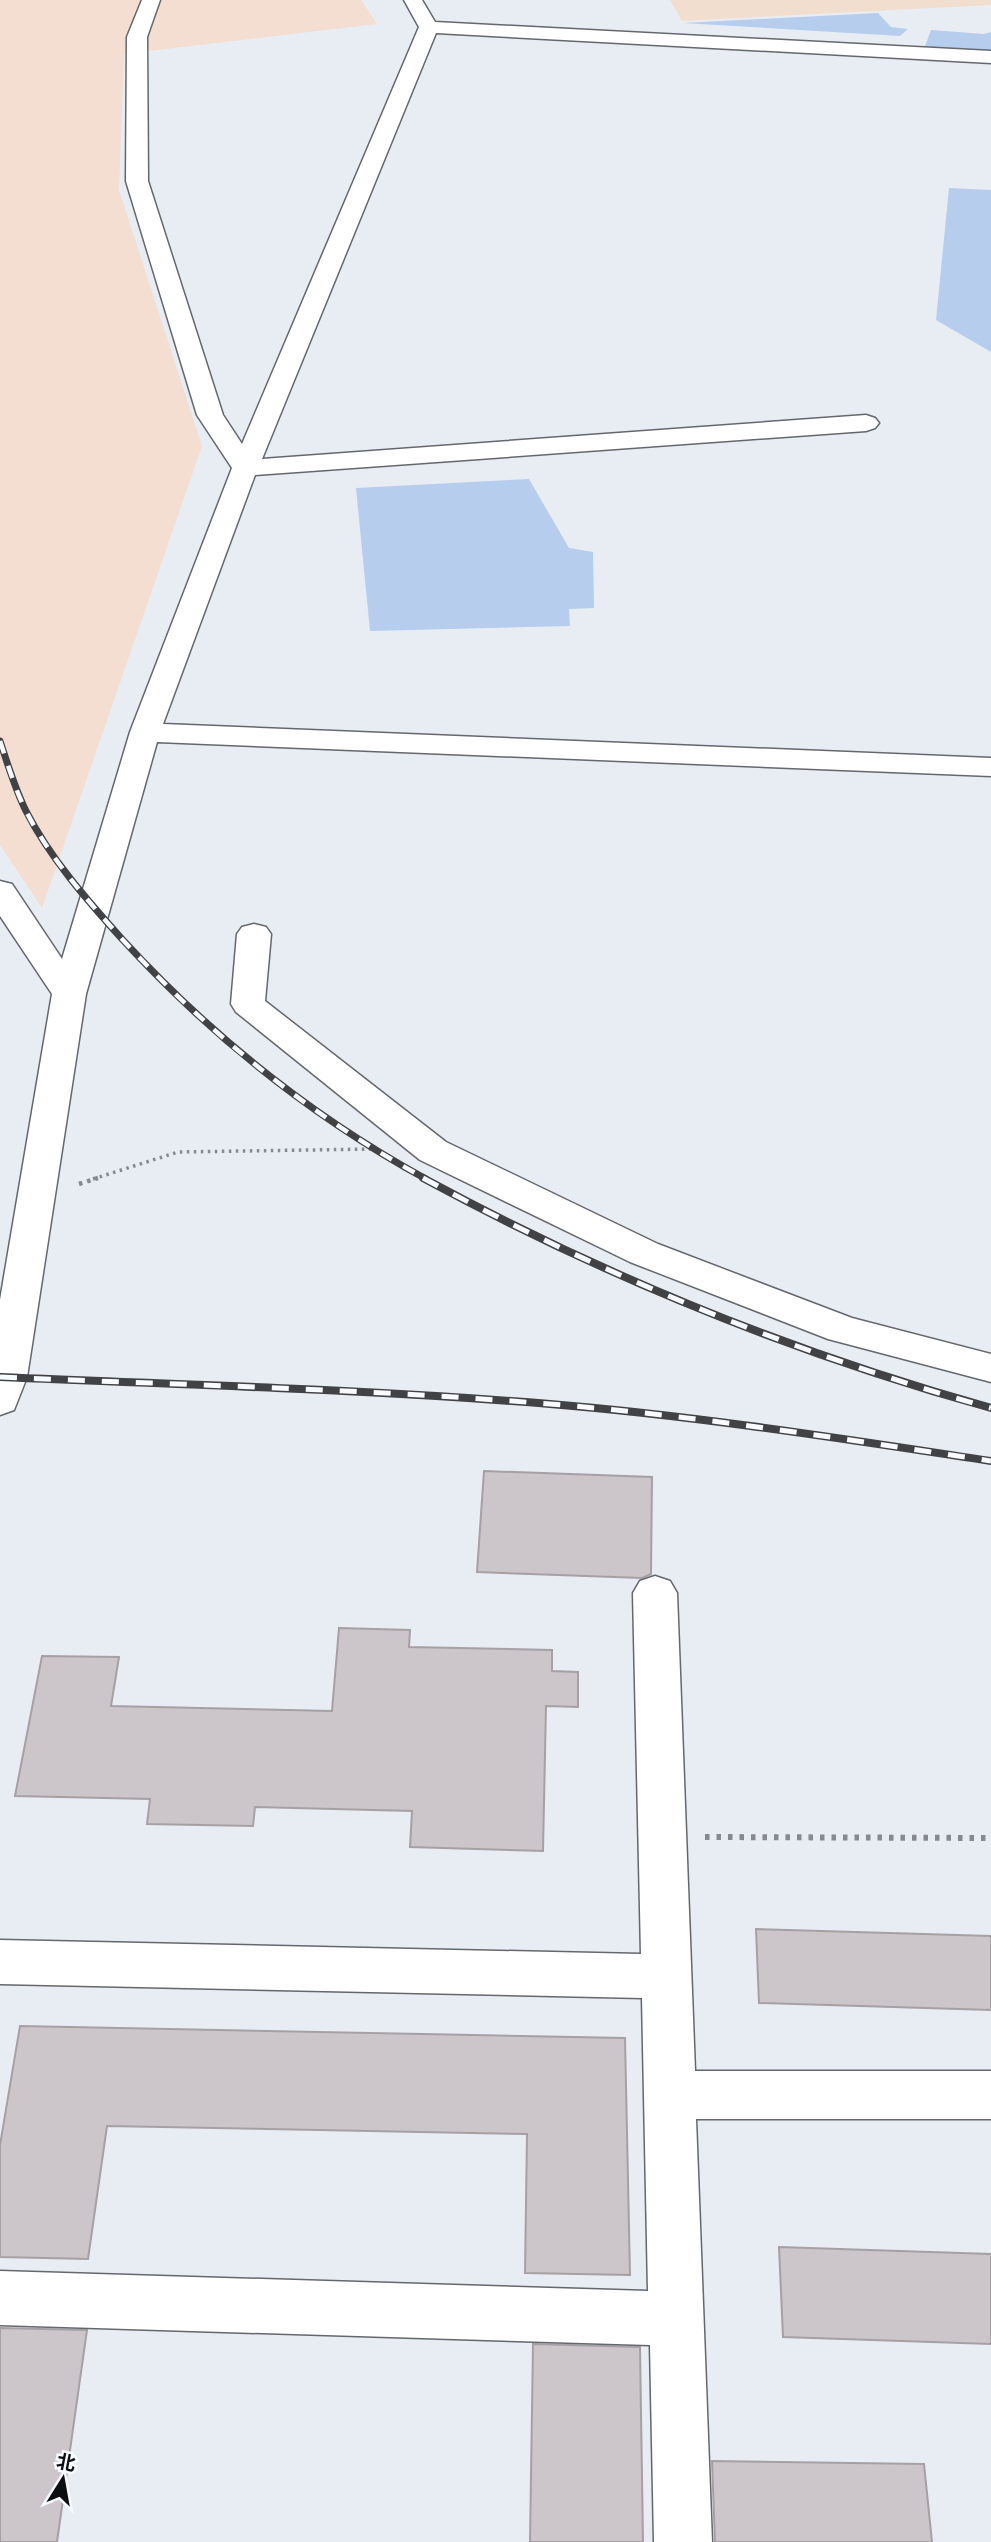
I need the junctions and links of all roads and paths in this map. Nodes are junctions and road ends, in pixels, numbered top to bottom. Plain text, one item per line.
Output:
1 (152, 0) edge
2 (413, 0) edge
3 (429, 27) junction
4 (991, 57) edge
5 (239, 414) junction
6 (866, 424) dead end
7 (245, 468) junction
8 (145, 732) junction
9 (991, 767) edge
10 (0, 891) edge
11 (254, 934) dead end
12 (69, 994) junction
13 (394, 1120) junction
14 (75, 1186) dead end
15 (991, 1368) edge
16 (0, 1400) edge
17 (655, 1593) dead end
18 (662, 1836) junction
19 (991, 1838) edge
20 (0, 1962) edge
21 (667, 1977) junction
22 (670, 2095) junction
23 (991, 2095) edge
24 (0, 2298) edge
25 (677, 2319) junction
26 (683, 2542) edge

1 - 5 street
2 - 3 street
3 - 4 street
3 - 5 street
5 - 7 street
5 - 7 street
6 - 7 street
7 - 8 street
8 - 9 street
8 - 12 street
10 - 12 street
11 - 13 street
12 - 16 street
13 - 14 path
13 - 15 street
17 - 18 street
18 - 19 path
18 - 21 street
20 - 21 street
21 - 22 street
22 - 23 street
22 - 25 street
24 - 25 street
25 - 26 street

